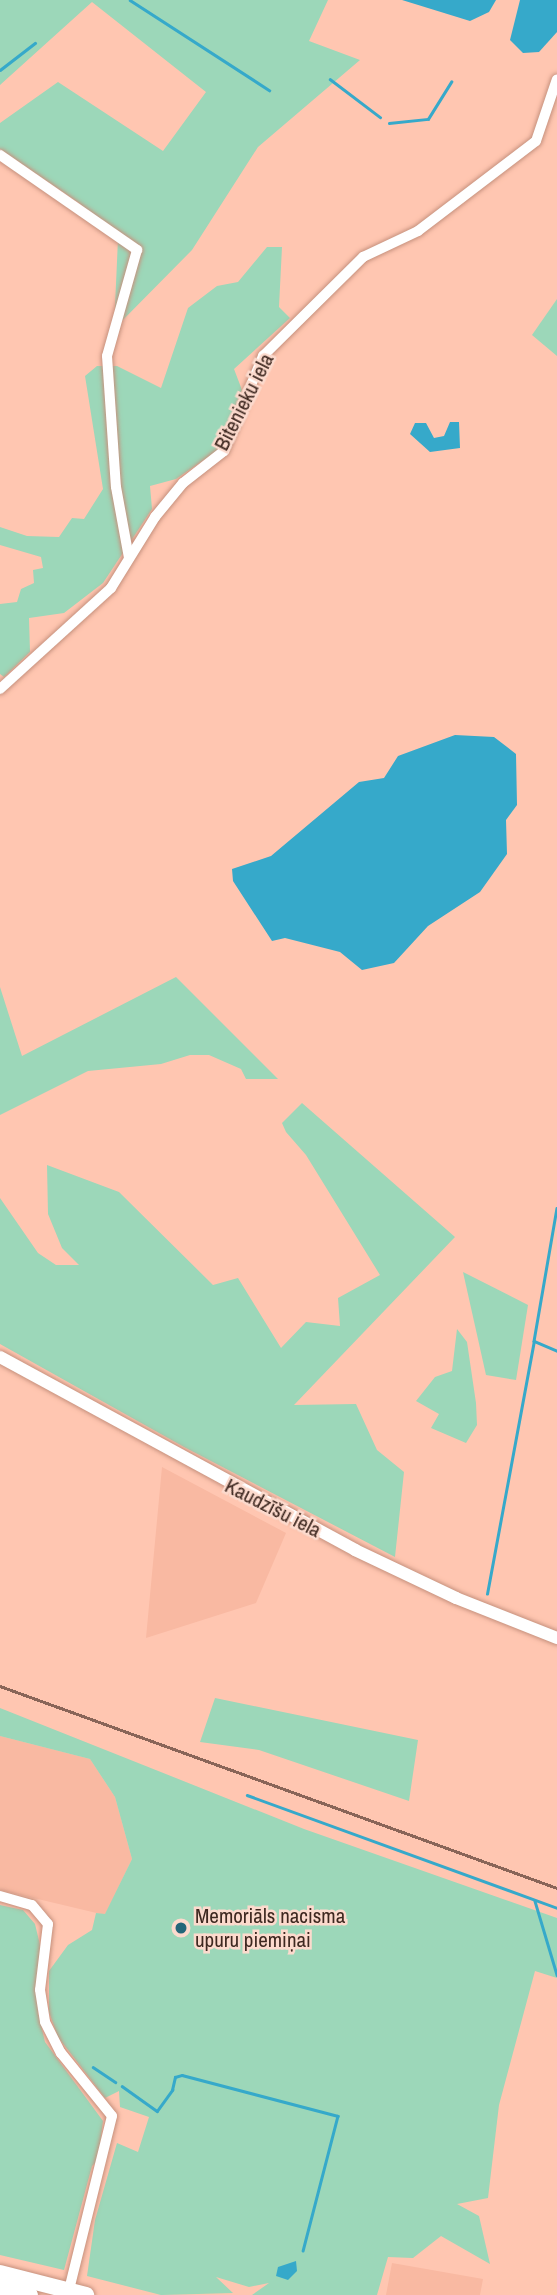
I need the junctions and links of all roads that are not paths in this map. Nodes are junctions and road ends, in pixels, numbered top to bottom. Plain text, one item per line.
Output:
1 (557, 79) edge
2 (0, 155) edge
3 (129, 558) junction
4 (0, 688) edge
5 (0, 1357) edge
6 (557, 1638) edge
7 (0, 1896) edge
8 (0, 2273) edge
9 (0, 2287) edge
10 (69, 2293) edge
11 (30, 2295) edge
12 (86, 2295) edge

1 - 3 street, Bitenieku iela
2 - 3 street
3 - 4 street, Bitenieku iela
5 - 6 street, Kaudzīšu iela
7 - 10 street
8 - 10 highway
9 - 11 highway
10 - 12 highway

